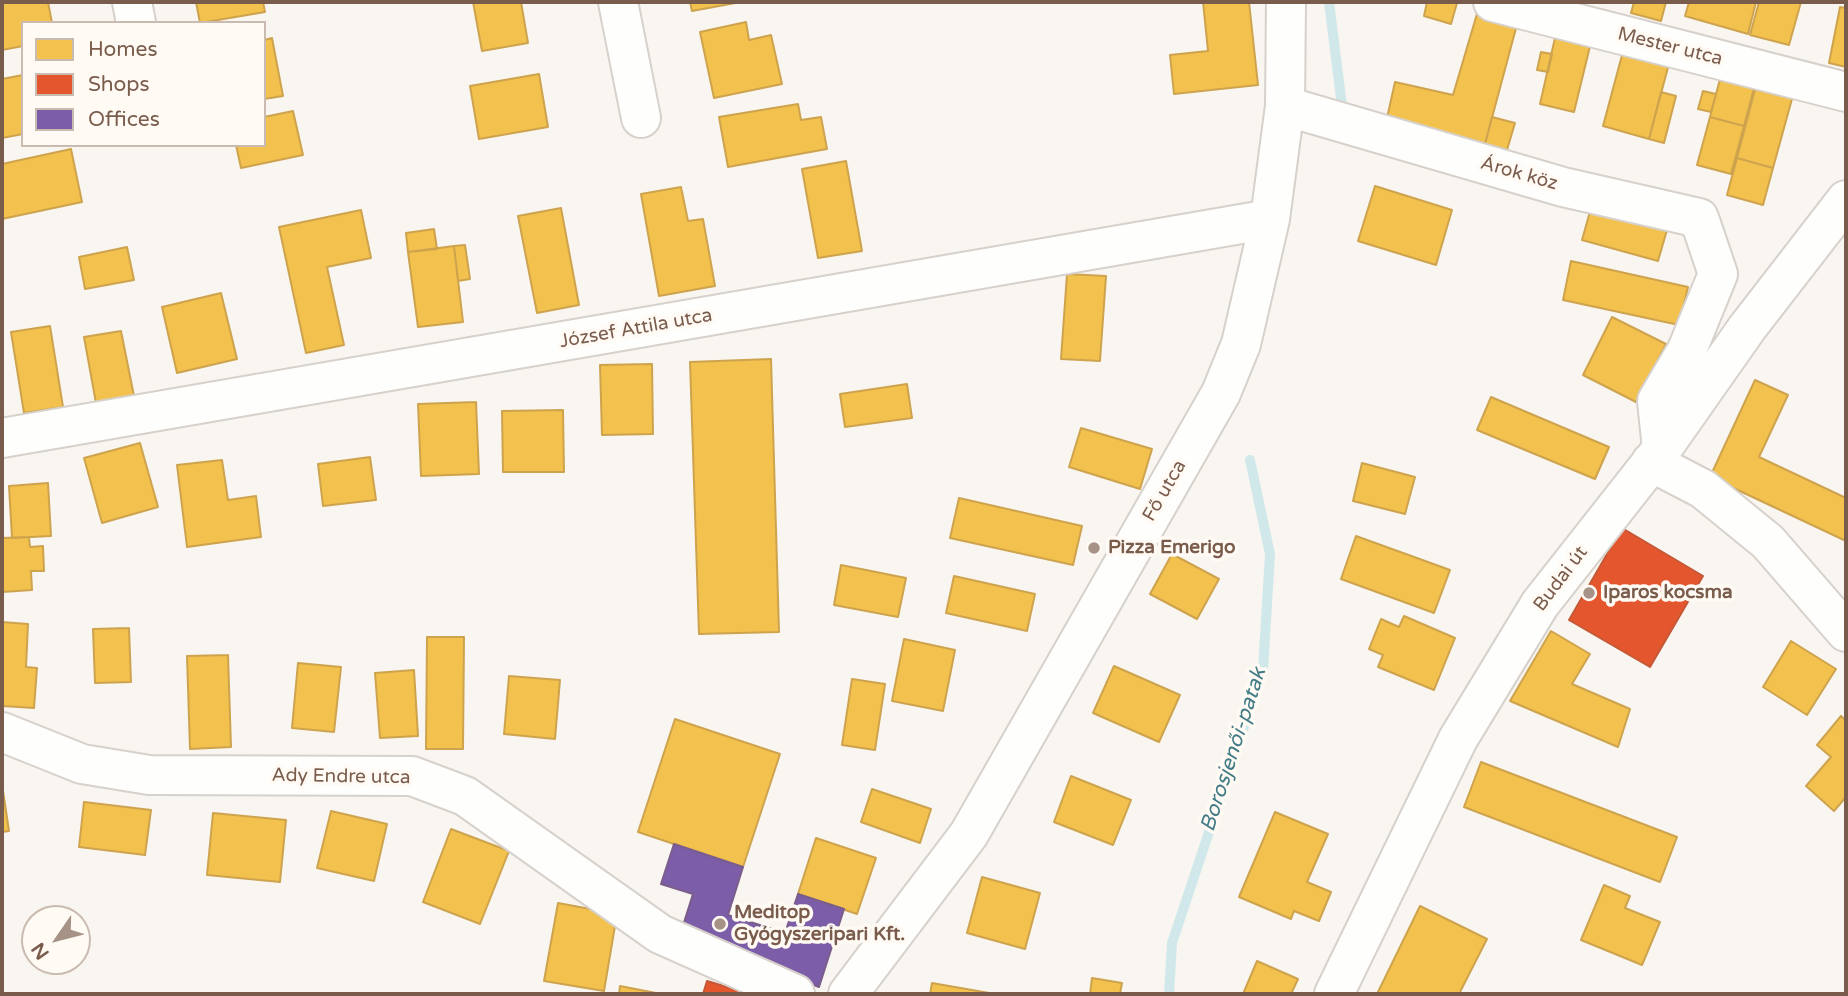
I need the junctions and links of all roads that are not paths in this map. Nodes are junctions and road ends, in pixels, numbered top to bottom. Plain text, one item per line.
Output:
1 (132, 2) edge
2 (618, 2) edge
3 (1286, 2) edge
4 (1493, 2) edge
5 (136, 21) edge
6 (1846, 92) edge
7 (1285, 106) junction
8 (641, 118) dead end
9 (1846, 200) edge
10 (1270, 219) junction
11 (2, 438) edge
12 (1657, 456) junction
13 (1846, 632) edge
14 (2, 732) edge
15 (795, 994) edge
16 (848, 994) edge
17 (1334, 994) edge

1 - 5 street
2 - 8 street
3 - 7 street, Fő utca
4 - 6 street, Mester utca
7 - 10 street, Fő utca
7 - 12 street, Árok köz
9 - 12 street, Budai út
10 - 11 street, József Attila utca
10 - 16 street, Fő utca
12 - 13 street
12 - 17 street, Budai út
14 - 15 street, Ady Endre utca

